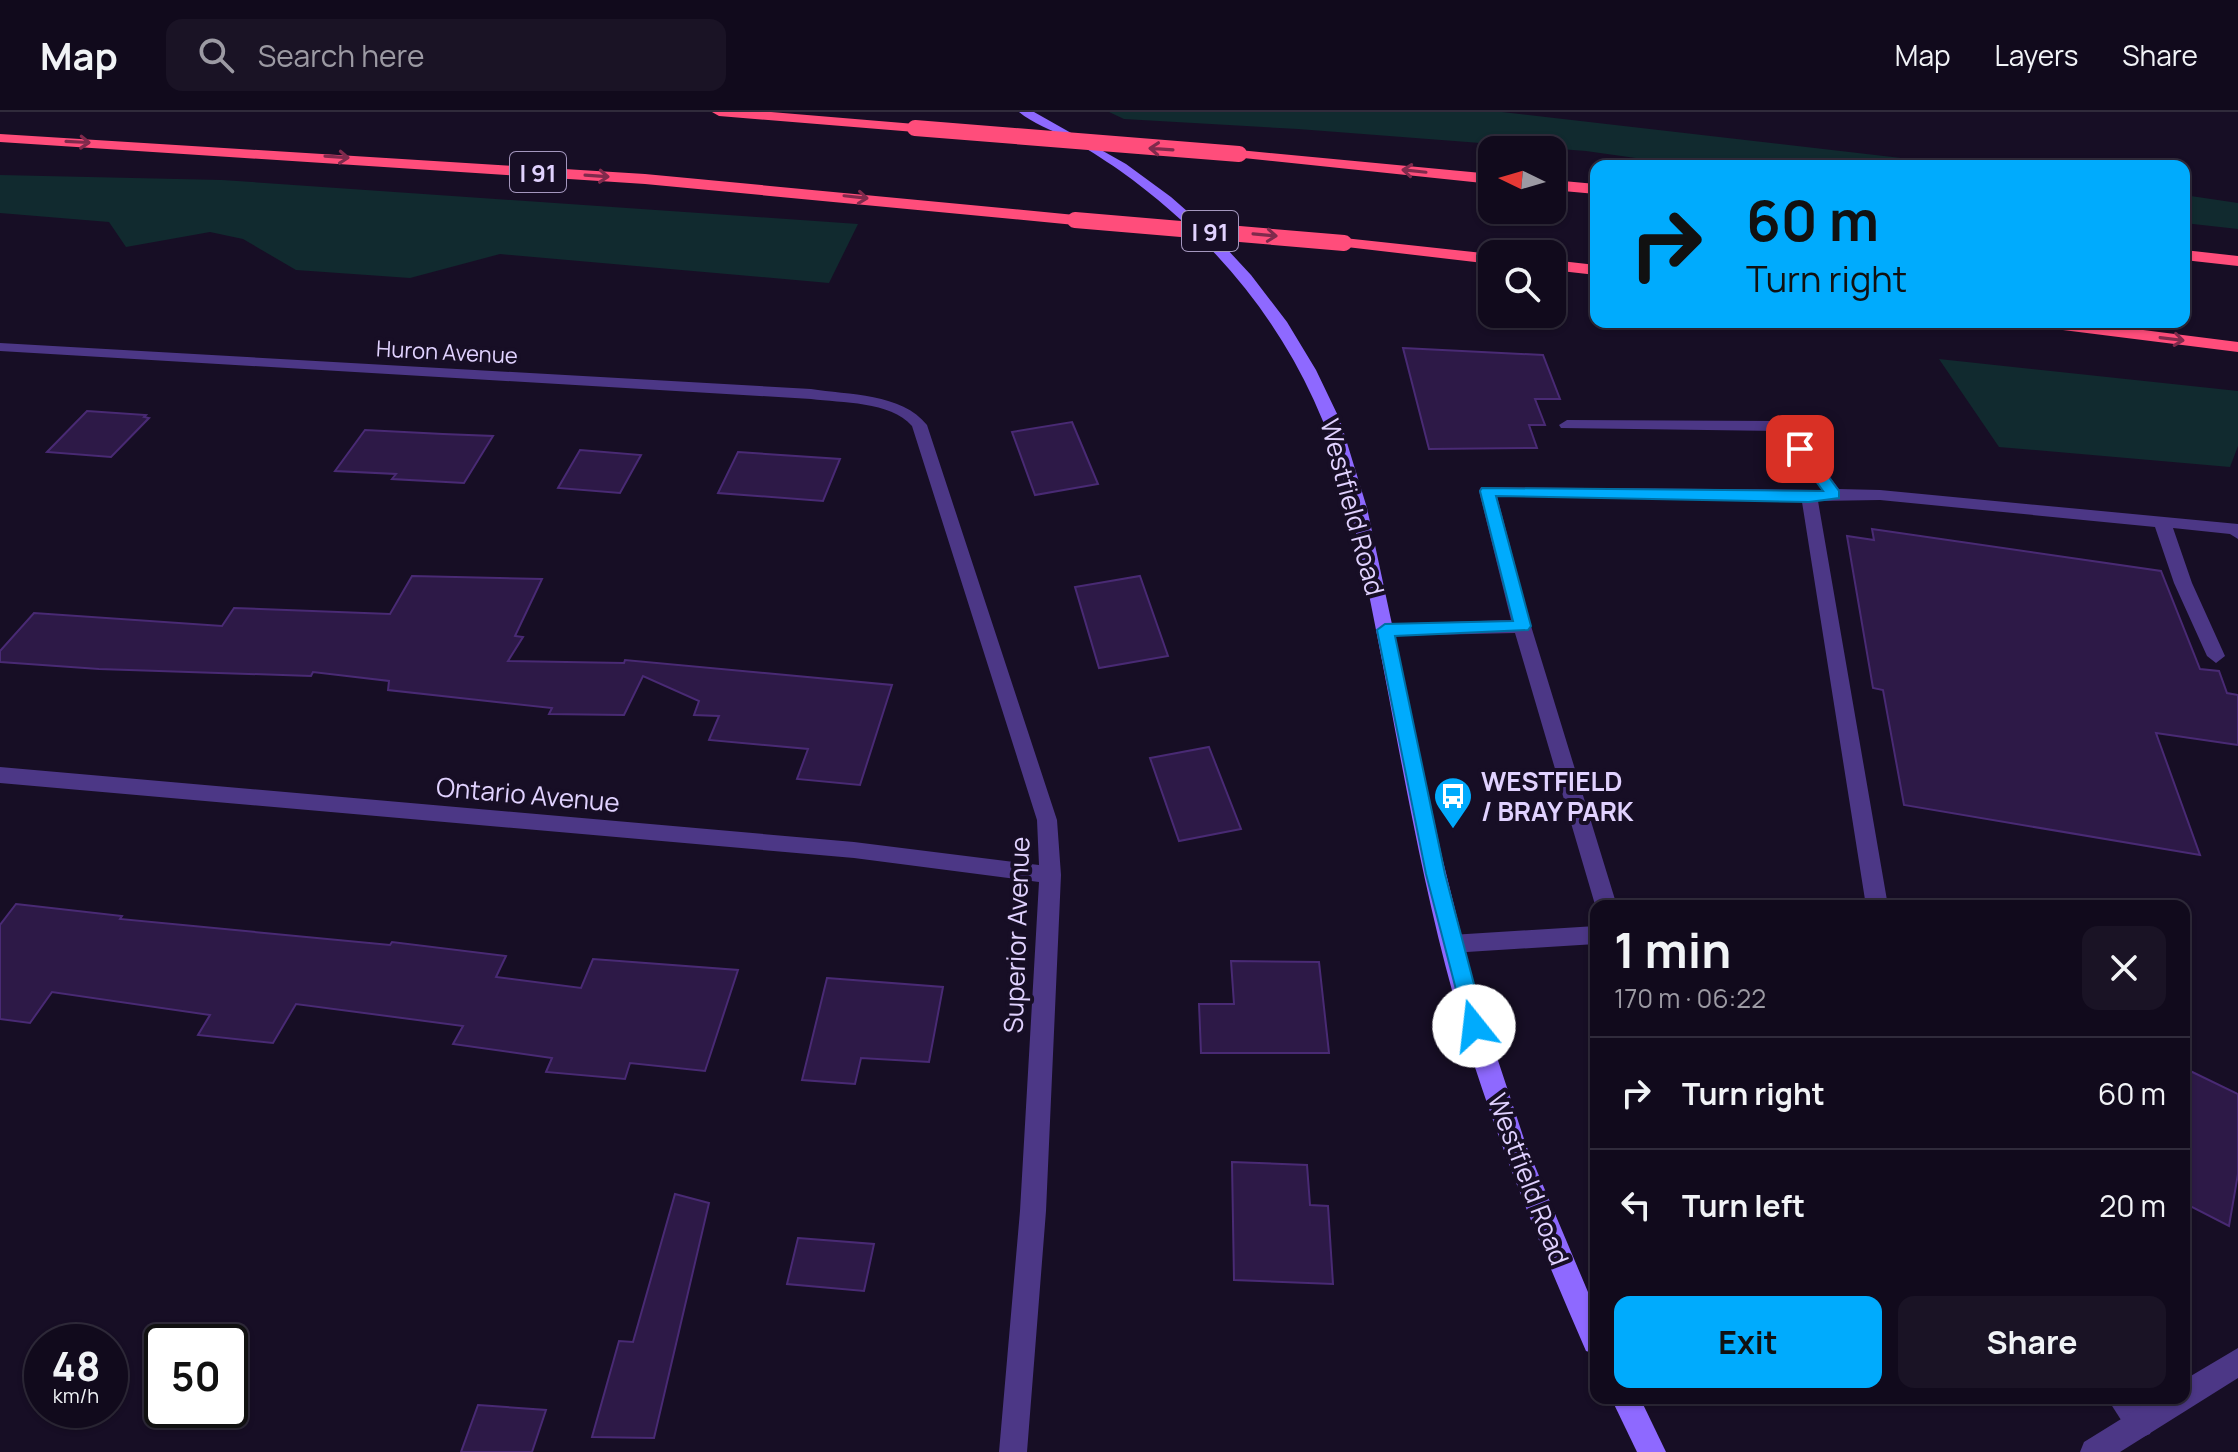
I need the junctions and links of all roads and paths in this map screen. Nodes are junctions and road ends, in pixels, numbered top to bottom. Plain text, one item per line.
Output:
1 (719, 112) edge
2 (1025, 112) edge
3 (0, 138) edge
4 (1478, 178) edge
5 (1566, 186) edge
6 (1590, 188) edge
7 (2190, 256) edge
8 (1478, 257) edge
9 (2238, 261) edge
10 (1566, 267) edge
11 (1590, 269) edge
12 (2087, 328) edge
13 (0, 347) edge
14 (2238, 347) edge
15 (890, 406) joint
16 (1567, 425) dead end
17 (1834, 494) junction
18 (1809, 497) junction
19 (2162, 522) junction
20 (2238, 533) edge
21 (1522, 626) junction
22 (1385, 630) junction
23 (2216, 656) dead end
24 (0, 775) edge
25 (1050, 875) junction
26 (1604, 900) edge
27 (1876, 900) edge
28 (1590, 935) edge
29 (1451, 944) junction
30 (1590, 1328) edge
31 (2238, 1362) edge
32 (2190, 1393) edge
33 (1628, 1404) edge
34 (2125, 1404) edge
35 (2172, 1404) edge
36 (2140, 1424) junction
37 (1013, 1452) edge
38 (1652, 1452) edge
39 (2094, 1452) edge

4 -> 1 highway, bridge
2 - 22 main road, Westfield Road
3 -> 8 highway, I 91, bridge
5 - 6 highway
7 - 9 highway
10 - 11 highway
12 -> 14 highway
13 - 15 street, Huron Avenue
15 - 25 street, Superior Avenue
16 - 17 street
17 - 18 street
17 - 19 street
18 - 21 street
18 - 27 street
19 - 20 street
19 - 23 street
21 - 22 street
21 - 26 street
22 - 29 main road, Westfield Road
24 - 25 street, Ontario Avenue
25 - 37 street, Superior Avenue
28 - 29 street
29 - 30 main road, Westfield Road
31 - 32 street
33 - 38 main road
34 - 36 street
35 - 36 street
36 - 39 street

